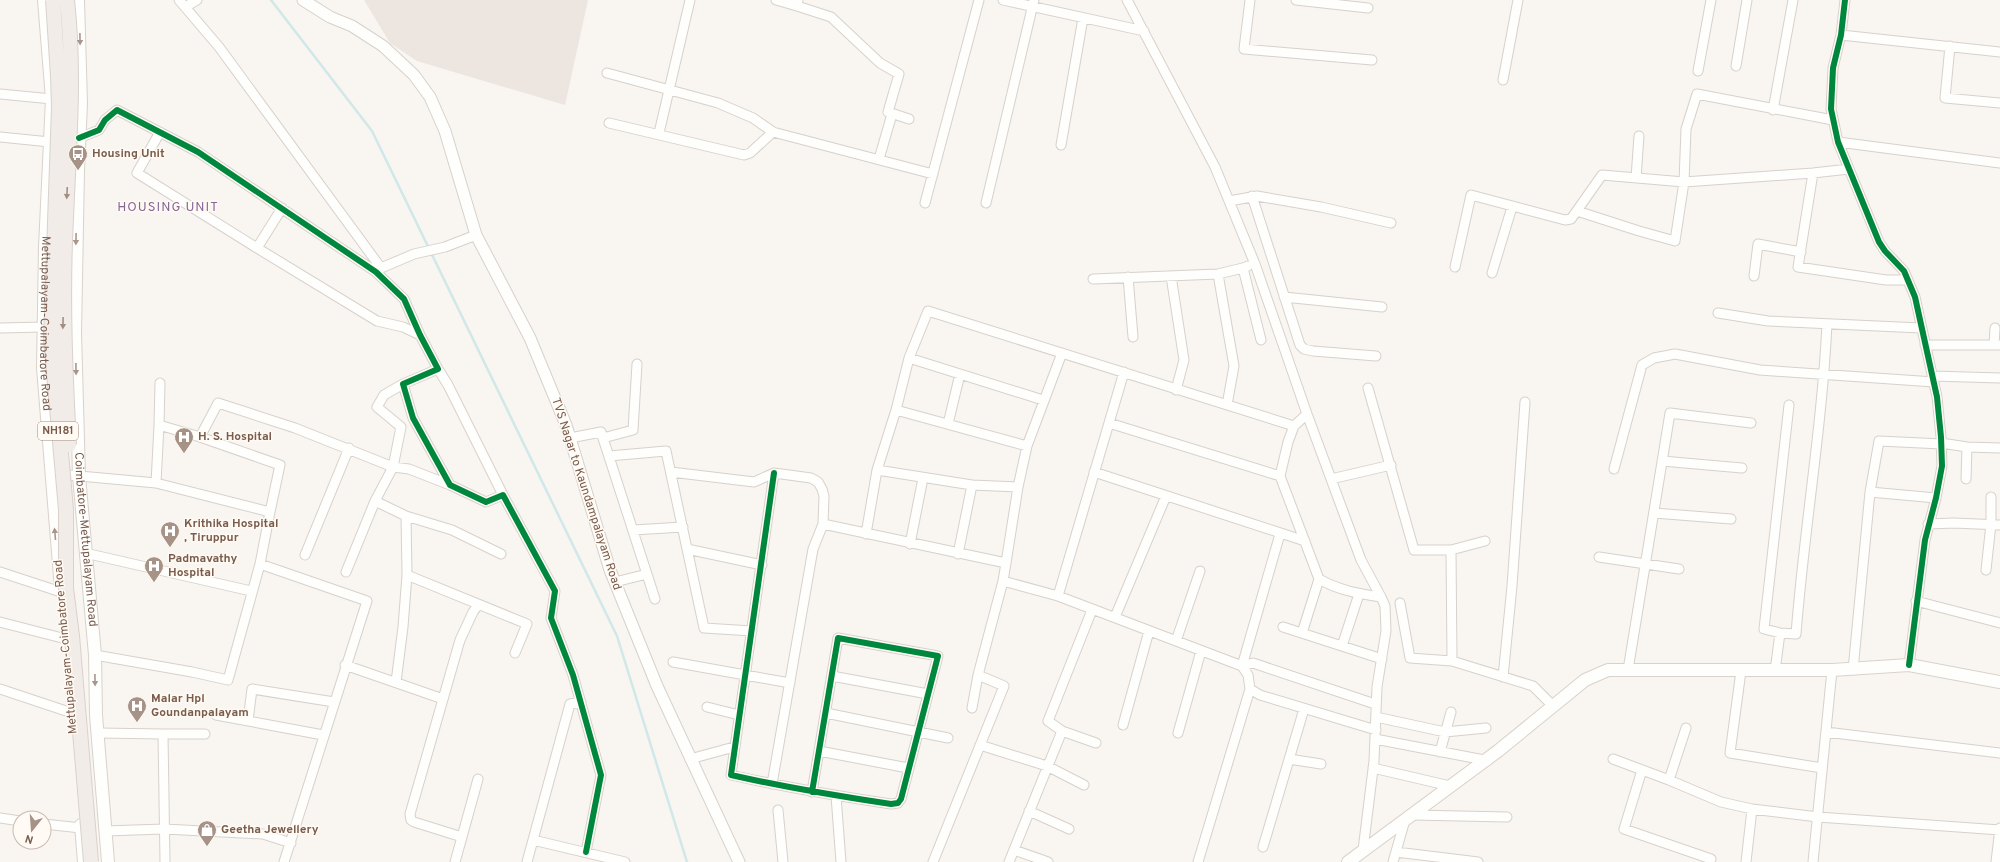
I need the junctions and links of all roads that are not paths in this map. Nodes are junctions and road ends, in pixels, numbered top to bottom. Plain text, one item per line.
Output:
1 (44, 0) edge
2 (53, 0) edge
3 (67, 0) edge
4 (78, 0) edge
5 (197, 0) edge
6 (303, 0) edge
7 (690, 0) edge
8 (776, 0) edge
9 (979, 0) edge
10 (1003, 0) edge
11 (1127, 0) edge
12 (1250, 0) edge
13 (1296, 0) edge
14 (1518, 0) edge
15 (1711, 0) edge
16 (1747, 0) edge
17 (1793, 0) edge
18 (1845, 0) edge
19 (182, 3) edge
20 (797, 3) edge
21 (1033, 3) edge
22 (1368, 8) dead end
23 (1083, 18) junction
24 (1144, 31) junction
25 (1841, 35) junction
26 (1950, 46) junction
27 (2000, 52) edge
28 (1372, 60) dead end
29 (1736, 66) dead end
30 (1698, 71) dead end
31 (607, 73) dead end
32 (1503, 80) dead end
33 (669, 88) junction
34 (0, 94) edge
35 (52, 99) junction
36 (2000, 103) edge
37 (1773, 110) junction
38 (892, 114) junction
39 (909, 119) dead end
40 (1833, 120) junction
41 (609, 122) dead end
42 (160, 132) junction
43 (774, 132) junction
44 (659, 133) junction
45 (1639, 136) dead end
46 (0, 137) edge
47 (79, 138) junction
48 (50, 142) junction
49 (1838, 142) junction
50 (1061, 145) dead end
51 (878, 159) junction
52 (2000, 163) edge
53 (1849, 169) junction
54 (1813, 173) junction
55 (933, 174) junction
56 (1636, 178) junction
57 (1684, 182) junction
58 (1252, 196) junction
59 (1229, 201) junction
60 (925, 203) dead end
61 (986, 203) dead end
62 (1512, 207) junction
63 (282, 208) junction
64 (1577, 211) junction
65 (1391, 224) dead end
66 (476, 235) junction
67 (257, 248) junction
68 (1801, 252) junction
69 (1255, 264) junction
70 (1455, 267) dead end
71 (1243, 268) junction
72 (379, 270) junction
73 (1492, 273) dead end
74 (1218, 274) junction
75 (1171, 276) junction
76 (1754, 276) dead end
77 (1128, 278) junction
78 (1093, 279) dead end
79 (1908, 280) junction
80 (1284, 297) junction
81 (1382, 307) dead end
82 (1718, 313) dead end
83 (1827, 324) junction
84 (44, 327) junction
85 (0, 328) edge
86 (1921, 328) junction
87 (1995, 328) dead end
88 (420, 335) junction
89 (1134, 337) dead end
90 (1261, 340) dead end
91 (1925, 345) junction
92 (1997, 345) edge
93 (1062, 353) junction
94 (1376, 356) dead end
95 (908, 358) junction
96 (638, 364) dead end
97 (438, 369) junction
98 (1124, 372) junction
99 (960, 374) junction
100 (1824, 374) junction
101 (2000, 378) edge
102 (1933, 379) junction
103 (160, 383) dead end
104 (403, 384) junction
105 (1368, 388) dead end
106 (1176, 390) junction
107 (1043, 400) junction
108 (1524, 402) dead end
109 (1789, 405) dead end
110 (1227, 406) junction
111 (896, 410) junction
112 (1307, 414) junction
113 (1109, 423) junction
114 (948, 424) junction
115 (1751, 424) dead end
116 (159, 425) junction
117 (1294, 426) junction
118 (200, 437) junction
119 (570, 438) junction
120 (603, 438) junction
121 (1941, 444) junction
122 (1027, 446) junction
123 (1967, 447) junction
124 (349, 448) junction
125 (2000, 448) edge
126 (609, 456) junction
127 (1662, 461) junction
128 (1391, 465) junction
129 (393, 467) junction
130 (1614, 468) dead end
131 (1742, 468) dead end
132 (877, 470) junction
133 (671, 472) junction
134 (1094, 472) junction
135 (774, 473) junction
136 (51, 474) junction
137 (79, 476) junction
138 (1280, 476) junction
139 (923, 478) junction
140 (1966, 478) dead end
141 (1331, 479) junction
142 (156, 483) junction
143 (450, 485) junction
144 (972, 486) junction
145 (1018, 487) junction
146 (1870, 492) junction
147 (503, 495) junction
148 (1166, 496) junction
149 (1991, 497) dead end
150 (1936, 498) junction
151 (375, 501) junction
152 (270, 512) junction
153 (1654, 513) junction
154 (406, 516) junction
155 (1731, 519) dead end
156 (823, 524) junction
157 (1928, 524) junction
158 (1995, 525) edge
159 (682, 527) junction
160 (633, 530) junction
161 (866, 534) junction
162 (1280, 534) junction
163 (1305, 541) junction
164 (1485, 541) dead end
165 (910, 544) junction
166 (687, 549) junction
167 (1451, 550) junction
168 (85, 553) junction
169 (501, 554) dead end
170 (958, 554) junction
171 (305, 555) dead end
172 (1600, 557) dead end
173 (1006, 563) junction
174 (1646, 563) junction
175 (260, 564) junction
176 (762, 565) junction
177 (1679, 569) dead end
178 (1986, 570) dead end
179 (1200, 571) dead end
180 (0, 572) edge
181 (346, 572) dead end
182 (647, 574) junction
183 (407, 575) junction
184 (1319, 579) junction
185 (1003, 581) junction
186 (615, 582) junction
187 (61, 592) junction
188 (252, 592) junction
189 (1359, 594) junction
190 (1058, 596) junction
191 (1381, 597) junction
192 (655, 599) dead end
193 (1916, 601) junction
194 (1400, 603) dead end
195 (478, 605) junction
196 (1092, 610) junction
197 (1115, 617) junction
198 (0, 622) edge
199 (2000, 623) edge
200 (1283, 627) dead end
201 (752, 630) junction
202 (1149, 631) junction
203 (1302, 633) junction
204 (1780, 633) junction
205 (66, 639) junction
206 (1176, 641) junction
207 (1342, 646) junction
208 (1201, 652) junction
209 (515, 653) dead end
210 (95, 655) junction
211 (1382, 659) junction
212 (1452, 661) junction
213 (673, 662) dead end
214 (346, 665) junction
215 (1242, 666) junction
216 (1909, 666) junction
217 (1628, 670) junction
218 (1832, 670) junction
219 (1853, 670) junction
220 (1741, 671) junction
221 (1775, 671) junction
222 (978, 675) junction
223 (746, 676) junction
224 (832, 676) junction
225 (1503, 676) junction
226 (396, 682) junction
227 (2000, 682) edge
228 (790, 683) junction
229 (0, 689) edge
230 (1250, 689) junction
231 (928, 694) junction
232 (442, 698) junction
233 (334, 702) junction
234 (581, 702) junction
235 (1375, 704) junction
236 (1553, 706) junction
237 (707, 707) dead end
238 (972, 708) dead end
239 (1304, 709) junction
240 (1451, 712) dead end
241 (72, 713) junction
242 (826, 714) junction
243 (216, 715) dead end
244 (739, 715) junction
245 (1376, 717) junction
246 (248, 721) junction
247 (1124, 725) dead end
248 (1486, 728) dead end
249 (1686, 728) dead end
250 (1376, 730) junction
251 (1062, 731) junction
252 (918, 732) junction
253 (1445, 732) junction
254 (1826, 732) junction
255 (98, 733) junction
256 (1178, 733) dead end
257 (163, 734) junction
258 (205, 734) dead end
259 (323, 735) junction
260 (948, 738) dead end
261 (1375, 740) junction
262 (1096, 744) dead end
263 (980, 745) junction
264 (734, 747) junction
265 (819, 751) junction
266 (1440, 752) junction
267 (2000, 753) edge
268 (690, 759) junction
269 (1289, 759) junction
270 (1613, 759) dead end
271 (1484, 760) junction
272 (1321, 764) dead end
273 (1047, 766) junction
274 (908, 768) junction
275 (1373, 768) junction
276 (1822, 768) junction
277 (1642, 770) junction
278 (478, 779) dead end
279 (1669, 780) junction
280 (772, 784) junction
281 (1084, 785) dead end
282 (1450, 786) junction
283 (812, 792) junction
284 (836, 796) junction
285 (1752, 809) junction
286 (778, 810) dead end
287 (1029, 811) junction
288 (1409, 817) junction
289 (1507, 817) dead end
290 (1818, 817) junction
291 (0, 818) edge
292 (12, 820) edge
293 (52, 825) edge
294 (81, 828) junction
295 (164, 829) junction
296 (1069, 829) dead end
297 (105, 830) junction
298 (2000, 830) edge
299 (462, 837) junction
300 (533, 840) junction
301 (291, 843) junction
302 (1263, 847) dead end
303 (1014, 850) junction
304 (1362, 850) junction
305 (586, 852) junction
306 (1396, 852) junction
307 (1711, 859) dead end
308 (84, 862) edge
309 (91, 862) edge
310 (100, 862) edge
311 (108, 862) edge
312 (165, 862) edge
313 (284, 862) edge
314 (455, 862) edge
315 (527, 862) edge
316 (625, 862) edge
317 (739, 862) edge
318 (783, 862) edge
319 (841, 862) edge
320 (933, 862) edge
321 (1009, 862) edge
322 (1048, 862) edge
323 (1198, 862) edge
324 (1348, 862) edge
325 (1393, 862) edge
326 (1478, 862) edge
327 (1746, 862) edge
328 (1813, 862) edge
329 (1996, 862) edge

1 - 35 main road, Mettupalayam-Coimbatore Road
2 - 309 highway, NH181, bridge
3 -> 310 highway, NH181, bridge
4 -> 47 main road, Coimbatore-Mettupalayam Road
5 - 19 street
6 - 66 street, TVS Nagar to Kaundampalayam Road
7 - 33 street
8 - 20 street
9 - 55 street
10 - 21 street
11 - 24 street
12 - 28 street
13 - 22 street
14 - 32 street
15 - 30 street
16 - 29 street
17 - 37 street
18 - 25 street
19 - 72 street
20 - 38 street
21 - 23 street
21 - 61 street
23 - 24 street
23 - 50 street
24 - 59 street
25 - 26 street
25 - 40 street
26 - 27 street
26 - 36 street
31 - 33 street
33 - 43 street
33 - 44 street
34 - 35 street
35 - 48 main road, Mettupalayam-Coimbatore Road
37 - 40 street
37 - 57 street
38 - 39 street
38 - 51 street
40 - 49 street
41 - 44 street
42 - 47 street
42 - 63 street
42 - 67 street
43 - 44 street
43 - 51 street
45 - 56 street
46 - 48 street
47 -> 137 main road, Coimbatore-Mettupalayam Road
48 - 84 main road, Mettupalayam-Coimbatore Road
49 - 52 street
49 - 53 street
51 - 55 street
53 - 54 street
53 - 79 street
54 - 57 street
54 - 68 street
55 - 60 street
56 - 57 street
56 - 64 street
57 - 64 street
58 - 59 street
58 - 65 street
58 - 80 street
59 - 69 street
62 - 64 street
62 - 70 street
62 - 73 street
63 - 67 street
63 - 72 street
66 - 72 street
66 - 119 street, TVS Nagar to Kaundampalayam Road
67 - 88 street
68 - 76 street
68 - 79 street
69 - 71 street
69 - 112 street
71 - 74 street
71 - 90 street
72 - 88 street
74 - 75 street
74 - 110 street
75 - 77 street
75 - 106 street
77 - 78 street
77 - 89 street
79 - 86 street
80 - 81 street
80 - 94 street
82 - 83 street
83 - 86 street
83 - 100 street
84 - 85 street
84 - 136 main road, Mettupalayam-Coimbatore Road
86 - 91 street
87 - 92 street
88 - 97 street
91 - 92 street
91 - 102 street
93 - 95 street
93 - 98 street
93 - 107 street
95 - 99 street
95 - 111 street
96 - 120 street
97 - 104 street
97 - 147 street
98 - 106 street
98 - 113 street
99 - 107 street
99 - 114 street
100 - 102 street
100 - 130 street
100 - 204 street
101 - 102 street
102 - 121 street
103 - 116 street
104 - 129 street
104 - 143 street
105 - 128 street
106 - 110 street
107 - 122 street
108 - 225 street
109 - 204 street
110 - 117 street
111 - 114 street
111 - 132 street
112 - 117 street
112 - 141 street
113 - 134 street
113 - 138 street
114 - 122 street
115 - 127 street
116 - 118 street
116 - 142 street
117 - 138 street
118 - 124 street
118 - 152 street
119 - 120 street
119 - 186 street, TVS Nagar to Kaundampalayam Road
120 - 126 street
121 - 123 street
121 - 146 street
121 - 150 street
122 - 145 street
123 - 125 street
123 - 140 street
124 - 129 street
124 - 171 street
126 - 133 street
126 - 160 street
127 - 131 street
127 - 153 street
128 - 141 street
128 - 167 street
129 - 143 street
129 - 151 street
132 - 139 street
132 - 161 street
133 - 135 street
133 - 159 street
134 - 148 street
134 - 190 street
135 - 156 street
135 - 176 street
136 - 137 street
187 -> 136 main road, Mettupalayam-Coimbatore Road
137 - 142 street
137 - 168 main road, Coimbatore-Mettupalayam Road
138 - 163 street
139 - 144 street
139 - 165 street
141 - 191 street
142 - 152 street
143 - 147 street
144 - 145 street
144 - 170 street
145 - 173 street
146 - 150 street
146 - 219 street
147 - 234 street
148 - 162 street
148 - 197 street
149 - 158 street
150 - 157 street
151 - 154 street
151 - 181 street
152 - 175 street
153 - 155 street
153 - 174 street
154 - 169 street
154 - 183 street
156 - 161 street
156 - 228 street
157 - 158 street
157 - 193 street
158 - 178 street
159 - 160 street
159 - 166 street
160 - 182 street
161 - 165 street
162 - 163 street
162 - 215 street
163 - 184 street
164 - 167 street
165 - 170 street
166 - 176 street
166 - 201 street
167 - 212 street
168 - 188 street
168 - 210 main road, Coimbatore-Mettupalayam Road
170 - 173 street
172 - 174 street
173 - 185 street
174 - 177 street
174 - 217 street
175 - 188 street
175 - 214 street
176 - 201 street
179 - 206 street
180 - 187 street
182 - 186 street
182 - 192 street
183 - 195 street
183 - 226 street
184 - 189 street
184 - 203 street
185 - 190 street
185 - 222 street
186 - 268 street, TVS Nagar to Kaundampalayam Road
187 - 205 main road, Mettupalayam-Coimbatore Road
188 - 210 street
189 - 191 street
189 - 207 street
190 - 196 street
191 - 211 street
193 - 199 street
193 - 216 street
194 - 212 street
195 - 209 street
195 - 232 street
196 - 197 street
196 - 251 street
197 - 202 street
198 - 205 street
200 - 203 street
201 - 223 street
202 - 206 street
202 - 247 street
203 - 207 street
204 - 221 street
205 - 241 main road, Mettupalayam-Coimbatore Road
206 - 208 street
207 - 211 street
208 - 215 street
208 - 256 street
210 -> 255 main road, Coimbatore-Mettupalayam Road
211 - 235 street
212 - 225 street
213 - 223 street
214 - 226 street
214 - 233 street
215 - 230 street
215 - 235 street
216 - 219 main road
216 - 227 main road
217 - 220 main road
217 - 236 main road
218 - 219 main road
218 - 221 main road
218 - 254 street
220 - 221 main road
220 - 276 street
222 - 238 street
222 - 263 street
223 - 228 street
223 - 244 street
224 - 231 street
224 - 231 street
224 - 242 street
225 - 236 street
226 - 232 street
228 - 280 street
229 - 241 street
230 - 239 street
230 - 323 street
231 - 252 street
232 - 299 street
233 - 246 street
233 - 259 street
234 - 300 street
234 - 305 street
235 - 245 street
236 - 271 main road
237 - 244 street
239 - 250 street
239 - 269 street
240 - 253 street
241 - 294 main road, Mettupalayam-Coimbatore Road
242 - 252 street
242 - 265 street
243 - 246 street
244 - 264 street
245 - 250 street
245 - 253 street
246 - 259 street
248 - 253 street
249 - 279 street
250 - 261 street
251 - 262 street
251 - 273 street
252 - 260 street
252 - 274 street
253 - 266 street
254 - 267 street
254 - 276 street
255 - 257 street
255 - 297 main road, Coimbatore-Mettupalayam Road
257 - 258 street
257 - 295 street
259 - 301 street
261 - 266 street
261 - 275 street
263 - 273 street
263 - 320 street
264 - 268 street
264 - 280 street
265 - 274 street
265 - 283 street
266 - 271 street
268 - 317 street, TVS Nagar to Kaundampalayam Road
269 - 272 street
269 - 302 street
270 - 277 street
271 - 282 main road
273 - 281 street
273 - 287 street
274 - 284 street
275 - 282 street
275 - 304 street
276 - 290 street
277 - 279 street
277 - 307 street
278 - 299 street
279 - 285 street
280 - 283 street
282 - 288 main road
283 - 284 street
284 - 319 street
285 - 290 street
285 - 327 street
286 - 318 street
287 - 296 street
287 - 303 street
288 - 289 street
288 - 304 main road
288 - 306 street
290 - 298 street
290 - 328 street
291 - 292 street
293 - 294 street
294 - 308 main road, Mettupalayam-Coimbatore Road
295 - 297 street
295 - 301 street
295 - 312 street
297 - 311 main road, Coimbatore-Mettupalayam Road
298 - 329 street
299 - 314 street
300 - 305 street
300 - 315 street
301 - 313 street
303 - 321 street
303 - 322 street
304 - 324 main road
305 - 316 street
306 - 325 street
306 - 326 street

